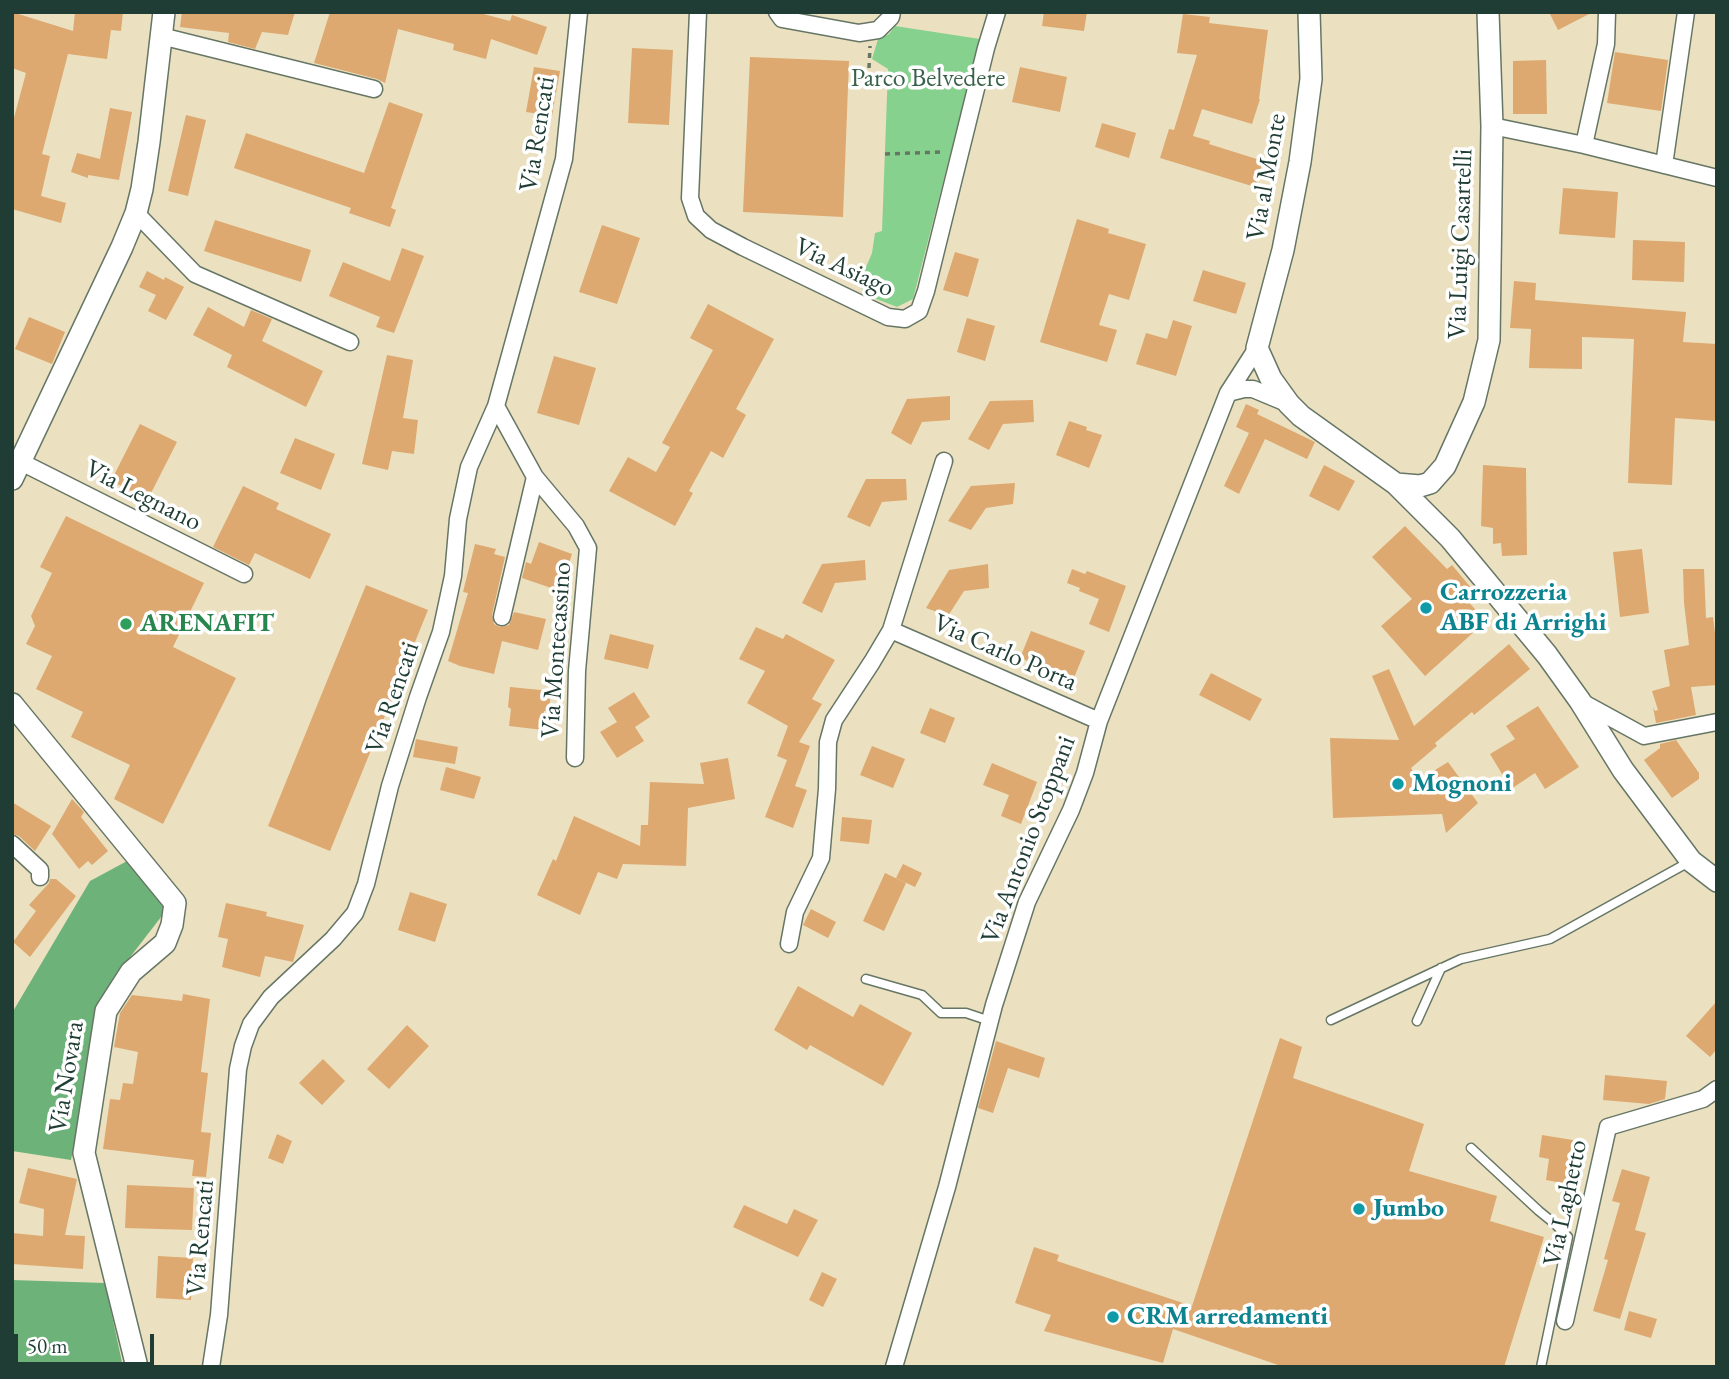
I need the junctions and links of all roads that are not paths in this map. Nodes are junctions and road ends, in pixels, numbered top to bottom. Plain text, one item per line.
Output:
1 (164, 12) edge
2 (698, 12) edge
3 (776, 12) edge
4 (892, 12) edge
5 (997, 12) edge
6 (1309, 12) edge
7 (1488, 12) edge
8 (1607, 12) edge
9 (1686, 12) edge
10 (573, 14) edge
11 (161, 36) junction
12 (374, 89) dead end
13 (1492, 126) junction
14 (1584, 145) junction
15 (1664, 165) junction
16 (1717, 178) edge
17 (136, 213) junction
18 (350, 342) dead end
19 (1257, 348) junction
20 (1228, 393) junction
21 (1289, 404) junction
22 (496, 406) junction
23 (944, 461) dead end
24 (16, 471) edge
25 (1438, 475) junction
26 (535, 477) junction
27 (1396, 484) junction
28 (1450, 538) junction
29 (244, 574) dead end
30 (502, 617) dead end
31 (891, 630) junction
32 (1580, 701) junction
33 (12, 704) edge
34 (1099, 721) junction
35 (1717, 722) edge
36 (575, 758) dead end
37 (12, 844) edge
38 (1692, 861) junction
39 (40, 877) dead end
40 (1717, 881) edge
41 (789, 944) dead end
42 (1441, 968) junction
43 (866, 979) dead end
44 (1331, 1020) dead end
45 (990, 1021) junction
46 (1417, 1021) dead end
47 (1717, 1089) edge
48 (1471, 1148) dead end
49 (1565, 1321) dead end
50 (136, 1367) edge
51 (211, 1367) edge
52 (894, 1367) edge
53 (1541, 1367) edge

1 - 11 main road
2 - 5 street, Via Asiago
3 - 4 street
6 - 19 main road, Via al Monte
7 - 13 main road, Via Luigi Casartelli
8 - 14 street
9 - 15 street
10 - 22 street, Via Rencati
11 - 12 street
11 - 17 main road
13 - 14 street, Via Luigi Casartelli
13 - 25 main road, Via Luigi Casartelli
14 - 15 street, Via Luigi Casartelli
15 - 16 street, Via Luigi Casartelli
17 - 18 street
17 - 24 main road
19 - 20 street, Via Antonio Stoppani
19 - 21 main road
20 - 21 street
20 - 34 street, Via Antonio Stoppani
21 - 27 main road
22 - 26 street, Via Montecassino
22 - 51 street, Via Rencati
23 - 31 street, Via Carlo Porta
24 - 29 street, Via Legnano
25 - 27 main road
25 - 28 main road
26 - 30 street
26 - 36 street, Via Montecassino
27 - 28 main road
28 - 32 main road
31 - 34 street, Via Carlo Porta
31 - 41 street, Via Carlo Porta
32 - 35 street
32 - 38 main road
33 - 50 main road, Via Novara
34 - 45 street, Via Antonio Stoppani
37 - 39 street
38 - 40 main road
38 - 42 lane
42 - 44 lane
42 - 46 lane
43 - 45 lane
45 - 52 street, Via Antonio Stoppani
47 - 49 street, Via Laghetto
48 - 53 lane

